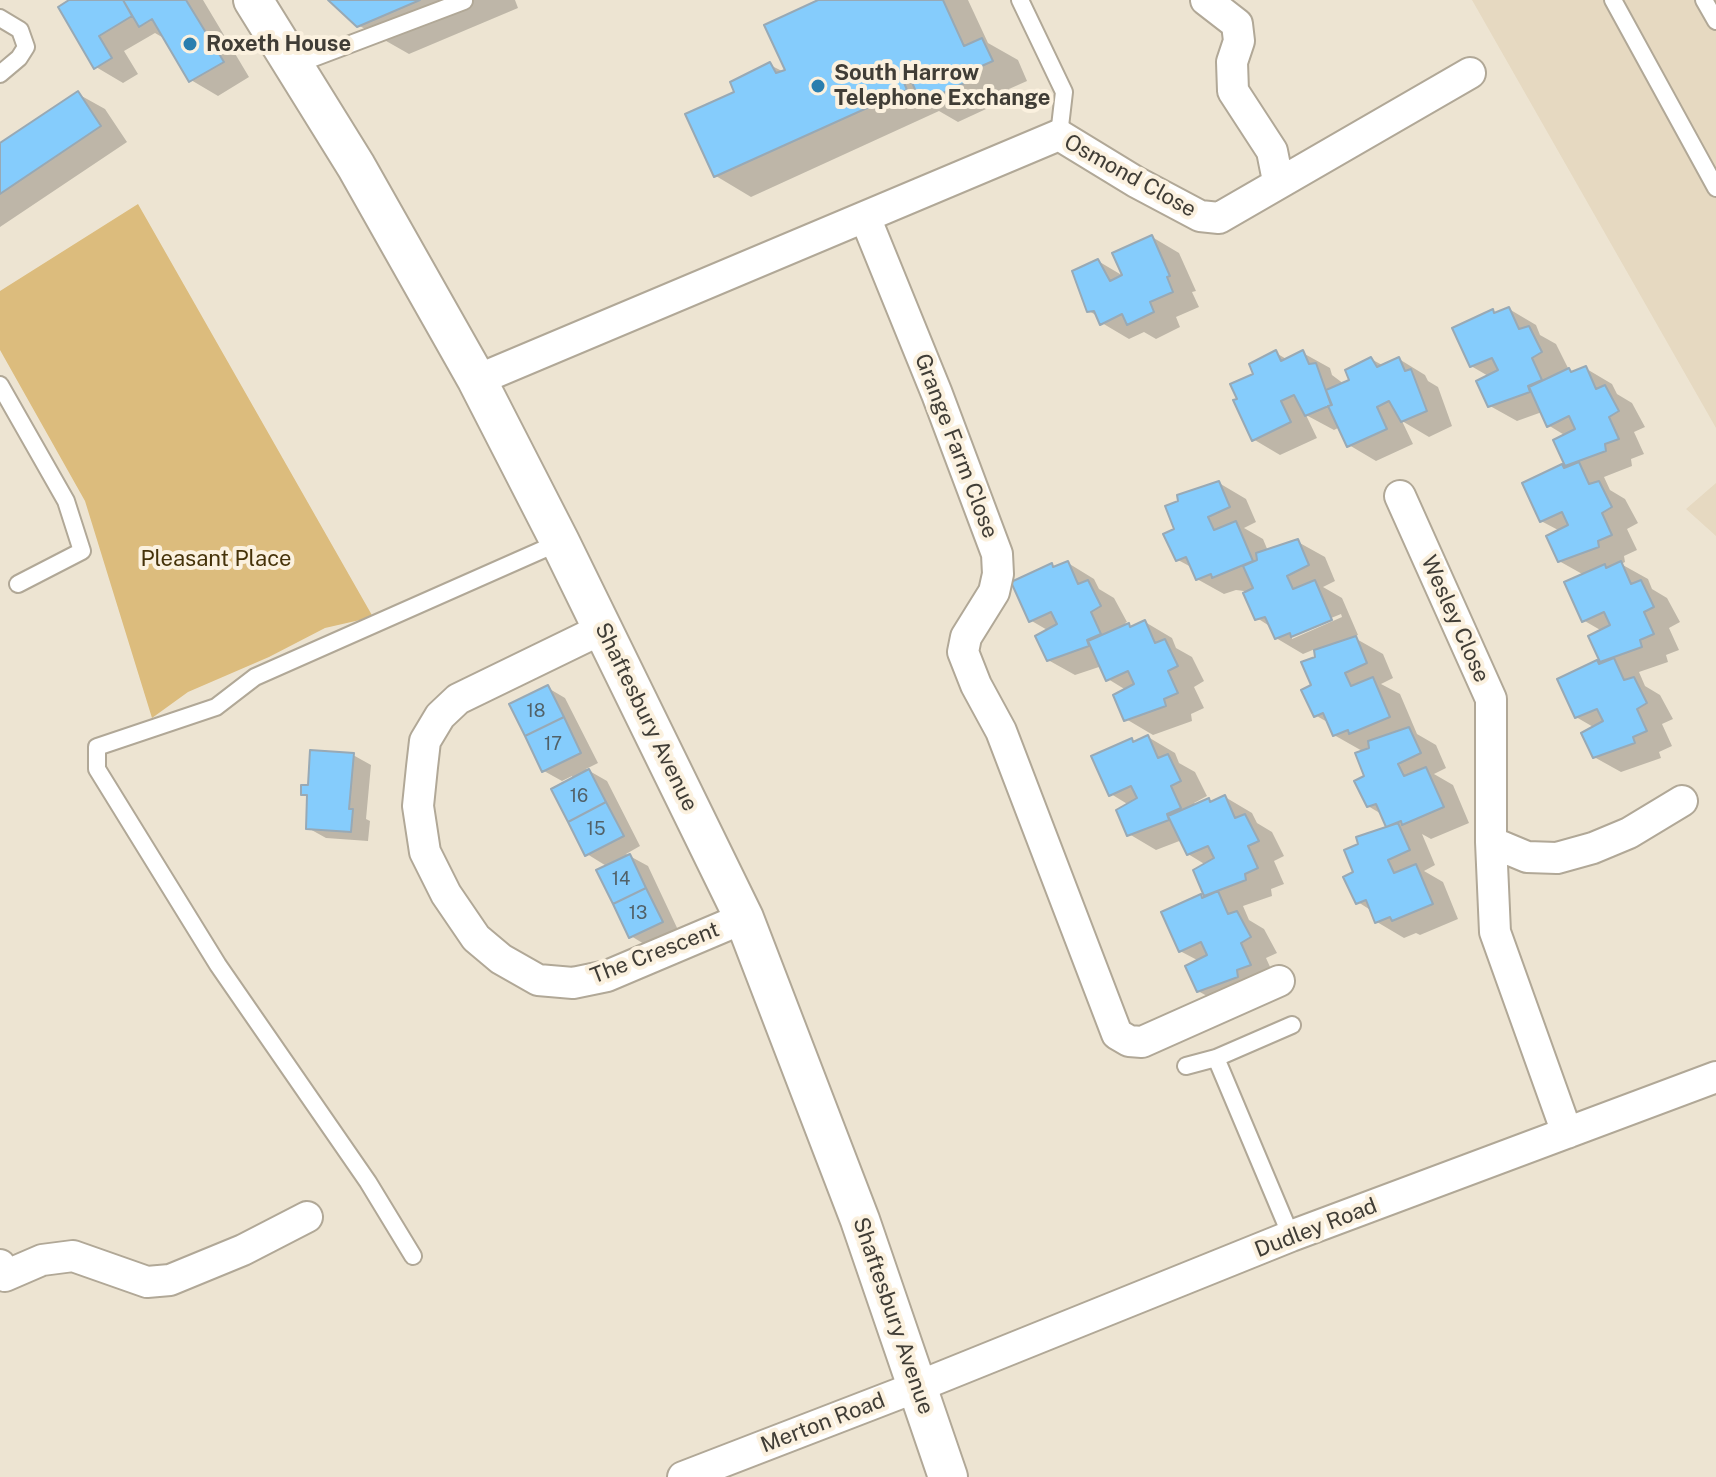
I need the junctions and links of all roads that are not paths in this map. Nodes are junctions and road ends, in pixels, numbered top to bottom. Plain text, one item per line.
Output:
1 (253, 0) edge
2 (1020, 0) edge
3 (1206, 0) edge
4 (1613, 0) edge
5 (1704, 0) edge
6 (464, 1) edge
7 (0, 18) edge
8 (1716, 21) edge
9 (293, 66) junction
10 (1470, 73) dead end
11 (0, 74) edge
12 (1059, 135) junction
13 (1278, 181) junction
14 (1716, 188) edge
15 (865, 217) junction
16 (477, 380) junction
17 (0, 385) edge
18 (1400, 496) dead end
19 (560, 542) junction
20 (18, 584) dead end
21 (602, 629) junction
22 (1682, 801) dead end
23 (1491, 842) junction
24 (744, 918) junction
25 (1279, 981) dead end
26 (1292, 1025) dead end
27 (1216, 1058) junction
28 (1186, 1066) dead end
29 (1716, 1077) edge
30 (1567, 1133) junction
31 (307, 1217) dead end
32 (1291, 1236) junction
33 (413, 1256) dead end
34 (2, 1270) edge
35 (919, 1386) junction
36 (683, 1477) edge
37 (948, 1477) edge

1 - 9 street, Shaftesbury Avenue
2 - 12 lane
3 - 13 street
4 - 14 lane
5 - 8 lane
6 - 9 lane
7 - 11 lane
9 - 16 street, Shaftesbury Avenue
10 - 13 street, Osmond Close
12 - 13 street, Osmond Close
12 - 15 street, Osmond Close
15 - 16 street
15 - 25 street, Grange Farm Close
16 - 19 street, Shaftesbury Avenue
17 - 20 lane
18 - 23 street, Wesley Close
19 - 21 street, Shaftesbury Avenue
19 - 33 lane
21 - 24 street, Shaftesbury Avenue
21 - 24 street, The Crescent
22 - 23 street
23 - 30 street, Wesley Close
24 - 35 street, Shaftesbury Avenue
26 - 27 lane
27 - 28 lane
27 - 32 lane
29 - 30 street, Dudley Road
30 - 32 street, Dudley Road
31 - 34 street
32 - 35 street, Dudley Road
35 - 36 street, Merton Road
35 - 37 street, Shaftesbury Avenue

